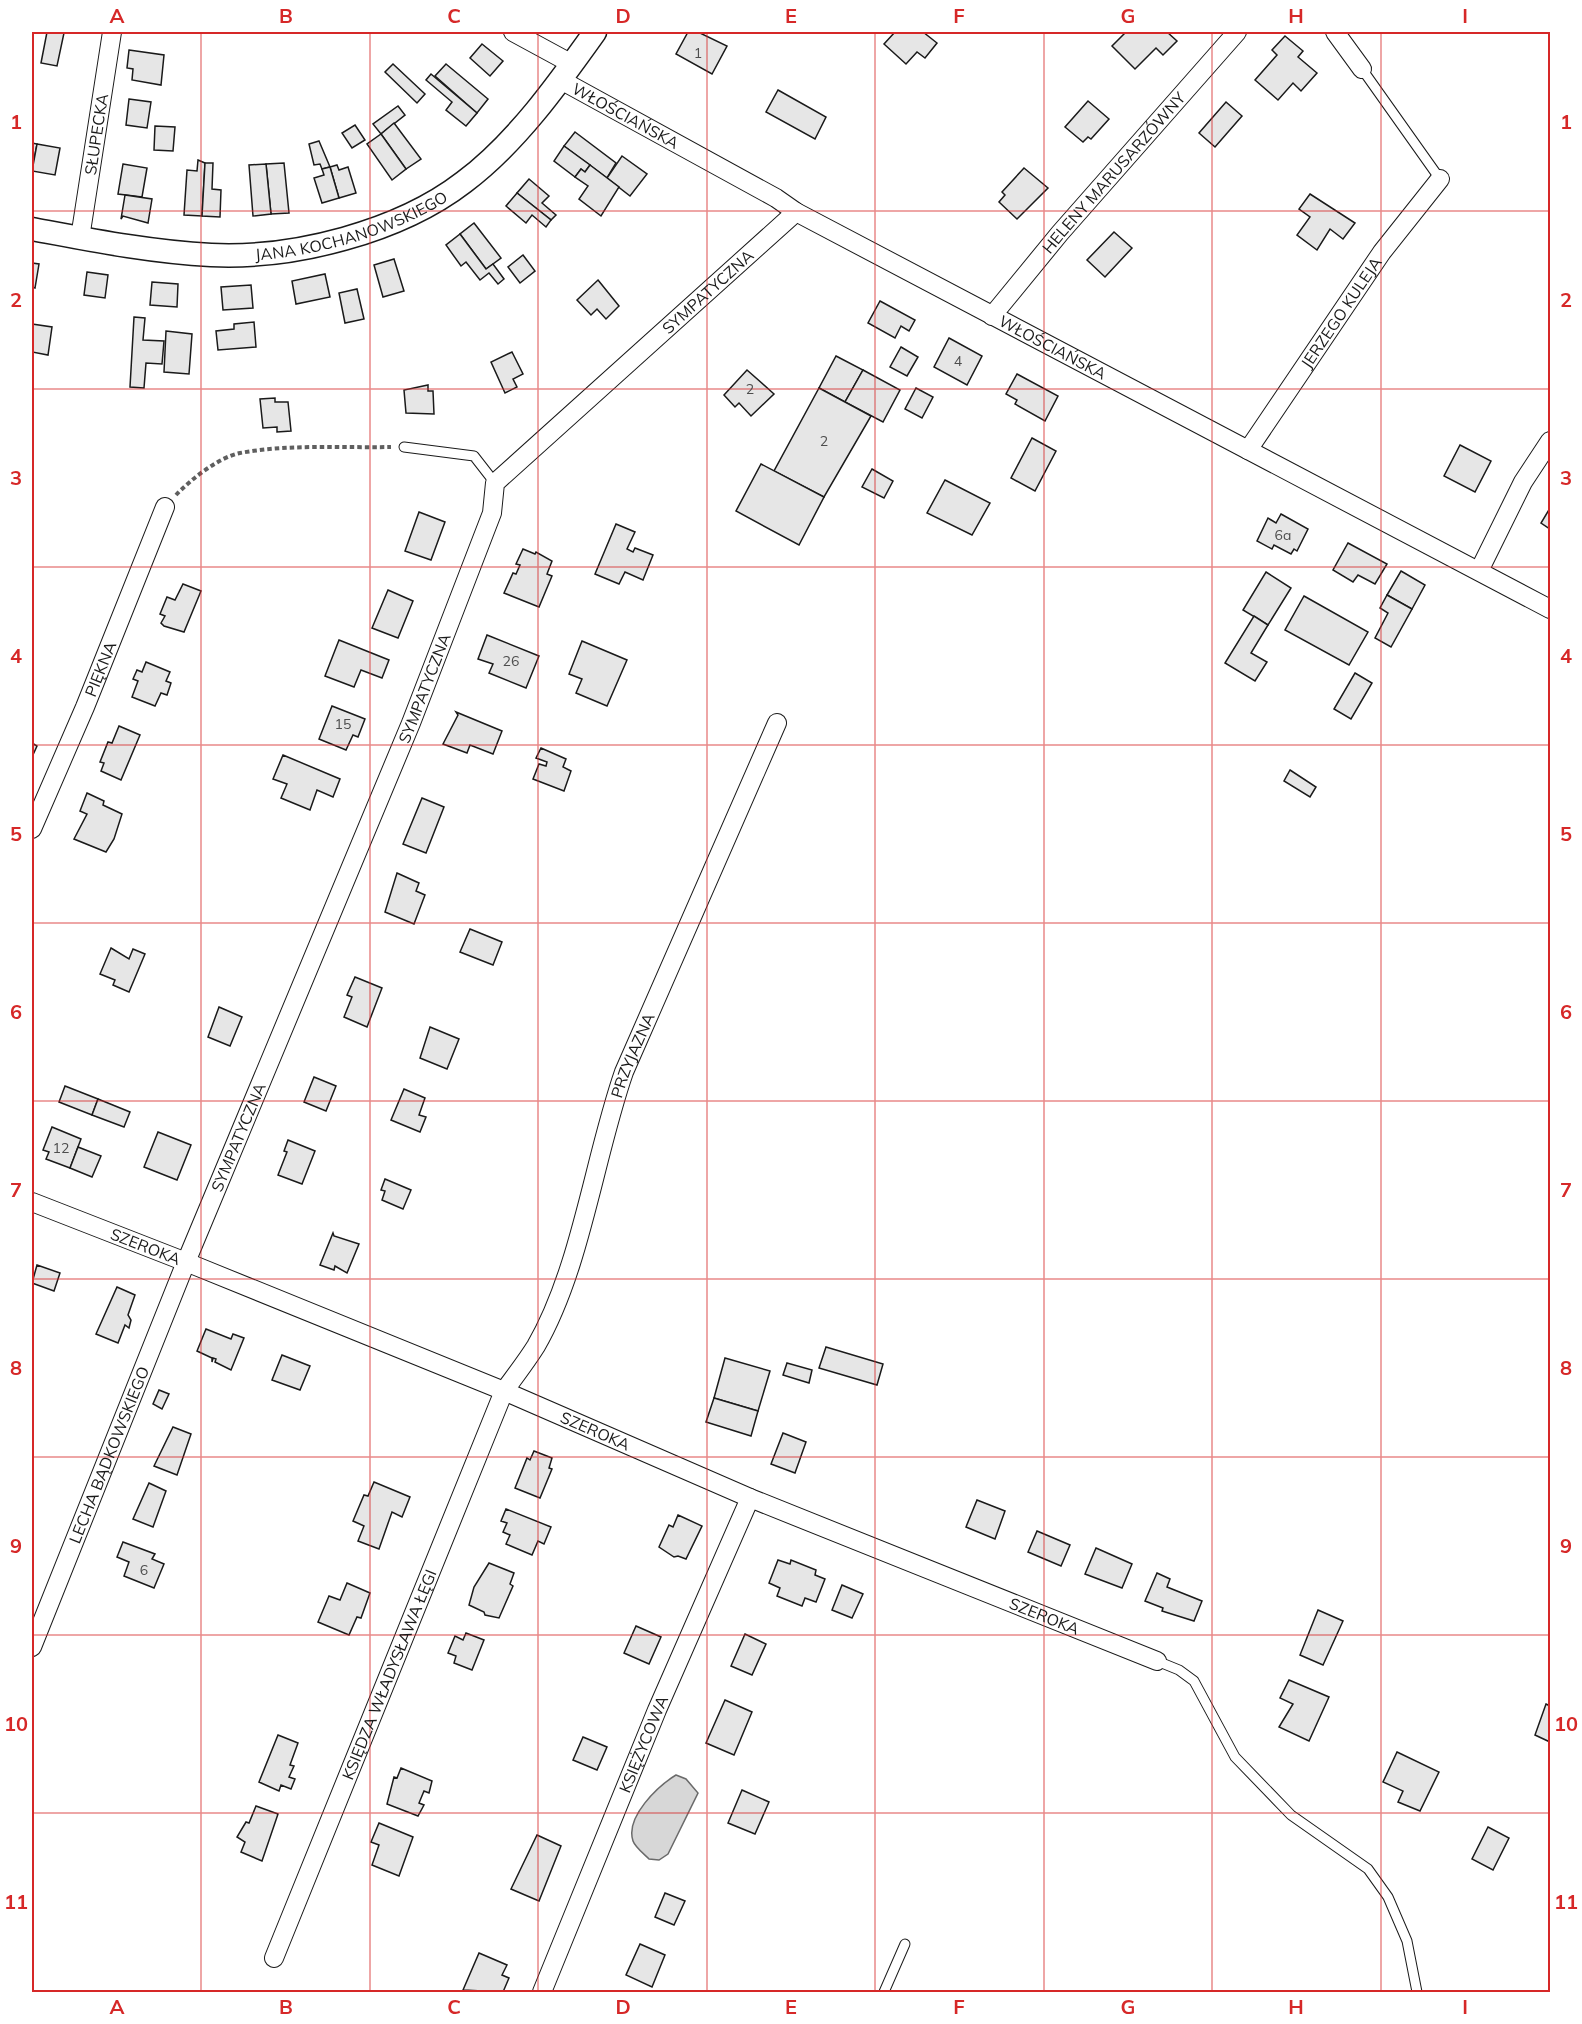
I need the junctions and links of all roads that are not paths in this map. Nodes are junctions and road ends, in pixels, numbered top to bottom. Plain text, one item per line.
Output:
1 (112, 32) edge
2 (513, 32) edge
3 (596, 32) edge
4 (1237, 32) edge
5 (1335, 32) edge
6 (1362, 69) joint
7 (566, 72) junction
8 (1440, 179) joint
9 (796, 212) junction
10 (32, 229) edge
11 (80, 238) junction
12 (992, 316) junction
13 (1551, 441) edge
14 (404, 447) road end
15 (1248, 450) junction
16 (495, 483) junction
17 (165, 507) road end
18 (1479, 572) junction
19 (1551, 609) edge
20 (777, 723) dead end
21 (32, 829) edge
22 (32, 1202) edge
23 (186, 1262) junction
24 (504, 1391) junction
25 (750, 1498) junction
26 (32, 1647) edge
27 (1157, 1661) joint
28 (905, 1944) dead end
29 (274, 1958) dead end
30 (542, 1992) edge
31 (884, 1992) edge
32 (1417, 1992) edge

1 - 11 street, SŁUPECKA
2 - 7 street
3 - 7 street, JANA KOCHANOWSKIEGO
4 - 12 street, HELENY MARUSARZÓWNY
5 - 6 street
6 - 8 lane
7 - 9 street, WŁOŚCIAŃSKA
7 - 11 street, JANA KOCHANOWSKIEGO
8 - 15 street, JERZEGO KULEJA
9 - 12 street, WŁOŚCIAŃSKA
9 - 16 street, SYMPATYCZNA
10 - 11 street, JANA KOCHANOWSKIEGO
12 - 15 street, WŁOŚCIAŃSKA
13 - 18 street
14 - 16 lane
15 - 18 street, WŁOŚCIAŃSKA
16 - 23 street, SYMPATYCZNA
17 - 21 street, PIĘKNA
18 - 19 street, WŁOŚCIAŃSKA
20 - 24 street, PRZYJAZNA
22 - 23 street, SZEROKA
23 - 24 street, SZEROKA
23 - 26 street, LECHA BĄDKOWSKIEGO
24 - 25 street, SZEROKA
24 - 29 street, KSIĘDZA WŁADYSŁAWA ŁĘGI
25 - 27 street, SZEROKA
25 - 30 street, KSIĘŻYCOWA
27 - 32 lane
28 - 31 lane

